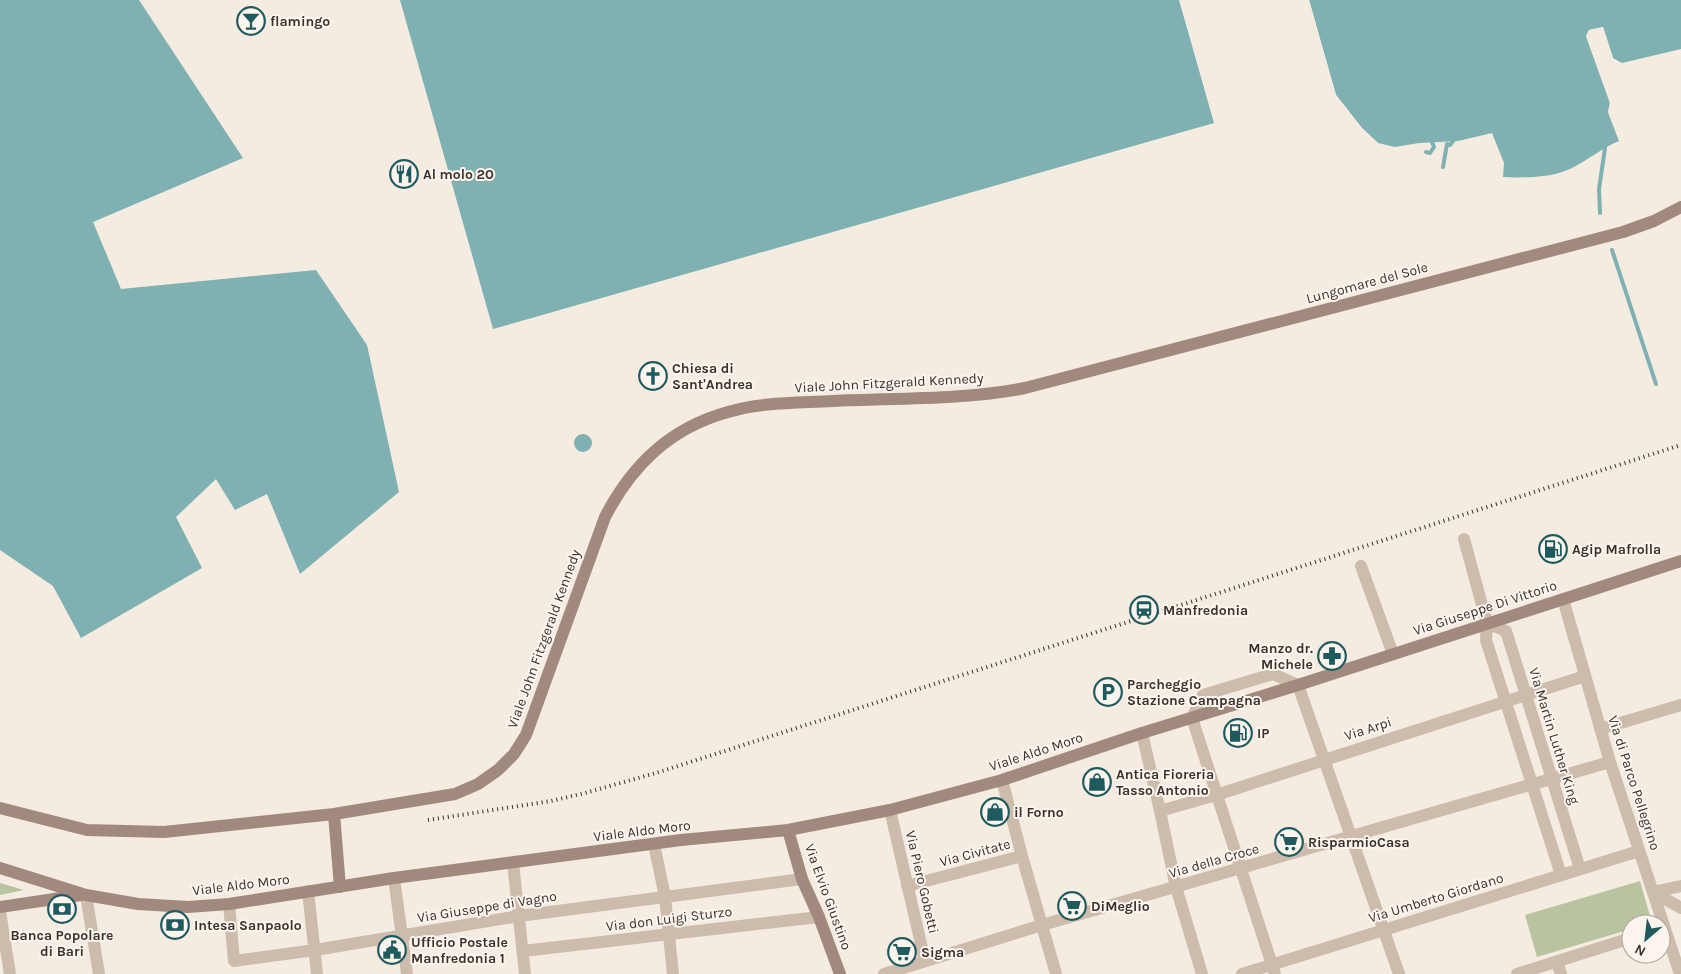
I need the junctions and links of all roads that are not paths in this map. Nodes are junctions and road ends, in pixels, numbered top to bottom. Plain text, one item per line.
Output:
1 (1681, 208) edge
2 (1058, 380) joint
3 (1464, 539) dead end
4 (1681, 561) edge
5 (1361, 566) dead end
6 (1563, 599) junction
7 (1487, 623) junction
8 (1393, 654) junction
9 (1585, 676) junction
10 (1298, 685) junction
11 (1525, 694) junction
12 (1505, 701) junction
13 (1681, 705) edge
14 (1192, 718) junction
15 (1600, 728) junction
16 (1142, 733) junction
17 (1324, 759) junction
18 (1610, 762) junction
19 (1002, 780) junction
20 (1552, 780) junction
21 (1531, 785) junction
22 (1216, 795) junction
23 (0, 801) edge
24 (0, 808) edge
25 (890, 810) junction
26 (1160, 811) junction
27 (16, 812) junction
28 (334, 814) junction
29 (788, 830) junction
30 (1352, 838) junction
31 (654, 844) junction
32 (1640, 851) junction
33 (1022, 856) junction
34 (513, 864) junction
35 (0, 868) edge
36 (1241, 869) junction
37 (1580, 869) junction
38 (1561, 875) junction
39 (394, 878) junction
40 (802, 879) junction
41 (907, 886) junction
42 (1681, 886) edge
43 (340, 887) junction
44 (1176, 887) junction
45 (308, 891) junction
46 (1653, 892) junction
47 (86, 894) junction
48 (665, 897) junction
49 (229, 904) junction
50 (0, 907) edge
51 (1681, 908) edge
52 (0, 912) edge
53 (1659, 914) edge
54 (519, 916) junction
55 (819, 917) junction
56 (1042, 925) junction
57 (1384, 930) junction
58 (668, 935) junction
59 (402, 936) junction
60 (1621, 942) edge
61 (315, 950) junction
62 (1671, 950) edge
63 (523, 951) junction
64 (925, 961) junction
65 (1559, 968) edge
66 (1273, 969) edge
67 (10, 974) edge
68 (99, 974) edge
69 (317, 974) edge
70 (407, 974) edge
71 (525, 974) edge
72 (673, 974) edge
73 (840, 974) edge
74 (884, 974) edge
75 (1056, 974) edge
76 (1202, 974) edge
77 (1242, 974) edge
78 (1399, 974) edge
79 (1517, 974) edge
80 (1680, 974) edge

1 - 2 main road, Lungomare del Sole
2 - 28 main road, Viale John Fitzgerald Kennedy
3 - 7 street
4 - 6 main road, Via Giuseppe Di Vittorio
5 - 8 street
6 - 7 main road, Via Giuseppe Di Vittorio
6 - 9 street, Via di Parco Pellegrino
7 - 8 main road, Via Giuseppe Di Vittorio
7 - 11 street, Via Martin Luther King
7 - 12 street
8 - 10 main road, Via Giuseppe Di Vittorio
9 - 11 street, Via Arpi
9 - 15 street, Via di Parco Pellegrino
10 - 14 main road, Via Giuseppe Di Vittorio
10 - 14 street
10 - 17 street
11 - 12 street, Via Arpi
11 - 20 street, Via Martin Luther King
12 - 17 street, Via Arpi
12 - 21 street
13 - 15 street
14 - 16 main road, Viale Aldo Moro
14 - 22 street
15 - 18 street, Via di Parco Pellegrino
16 - 19 main road, Viale Aldo Moro
16 - 26 street
17 - 22 street, Via Arpi
17 - 30 street
18 - 20 street, Via della Croce
18 - 32 street, Via di Parco Pellegrino
19 - 25 main road, Viale Aldo Moro
19 - 33 street
20 - 21 street, Via della Croce
20 - 37 street, Via Martin Luther King
21 - 30 street, Via della Croce
21 - 38 street
22 - 26 street, Via Arpi
22 - 36 street
23 - 27 main road
24 - 27 main road, Viale John Fitzgerald Kennedy
25 - 29 main road, Viale Aldo Moro
25 - 41 street, Via Piero Gobetti
26 - 44 street
27 - 28 main road, Viale John Fitzgerald Kennedy
28 - 43 main road
29 - 31 main road, Viale Aldo Moro
29 - 40 main road, Via Elvio Giustino
30 - 36 street, Via della Croce
30 - 57 street
31 - 34 main road, Viale Aldo Moro
31 - 48 street
32 - 37 street, Via Umberto Giordano
32 - 46 street, Via di Parco Pellegrino
33 - 41 street, Via Civitate
33 - 56 street
34 - 39 main road, Viale Aldo Moro
34 - 54 street
35 - 47 main road
36 - 44 street, Via della Croce
36 - 66 street
37 - 38 street, Via Umberto Giordano
38 - 57 street, Via Umberto Giordano
39 - 43 main road, Viale Aldo Moro
39 - 59 street
40 - 48 street, Via Giuseppe di Vagno
40 - 55 main road, Via Elvio Giustino
41 - 64 street, Via Piero Gobetti
42 - 46 street
43 - 45 main road, Viale Aldo Moro
44 - 56 street, Via della Croce
44 - 76 street
45 - 49 main road, Viale Aldo Moro
45 - 61 street
46 - 51 street
46 - 53 street, Via di Parco Pellegrino
47 - 49 main road, Viale Aldo Moro
47 - 50 main road
47 - 68 street
48 - 54 street, Via Giuseppe di Vagno
48 - 58 street
49 - 61 street, Via Giuseppe di Vagno
52 - 67 street
54 - 59 street, Via Giuseppe di Vagno
54 - 63 street
55 - 58 street, Via don Luigi Sturzo
55 - 73 main road, Via Elvio Giustino
56 - 64 street, Via della Croce
56 - 75 street
57 - 66 street, Via Umberto Giordano
57 - 78 street
58 - 63 street, Via don Luigi Sturzo
58 - 72 street
59 - 61 street, Via Giuseppe di Vagno
59 - 70 street
60 - 65 street
61 - 69 street
62 - 80 street, Via di Parco Pellegrino
63 - 71 street
64 - 74 street, Via della Croce
65 - 79 street
66 - 77 street, Via Umberto Giordano

